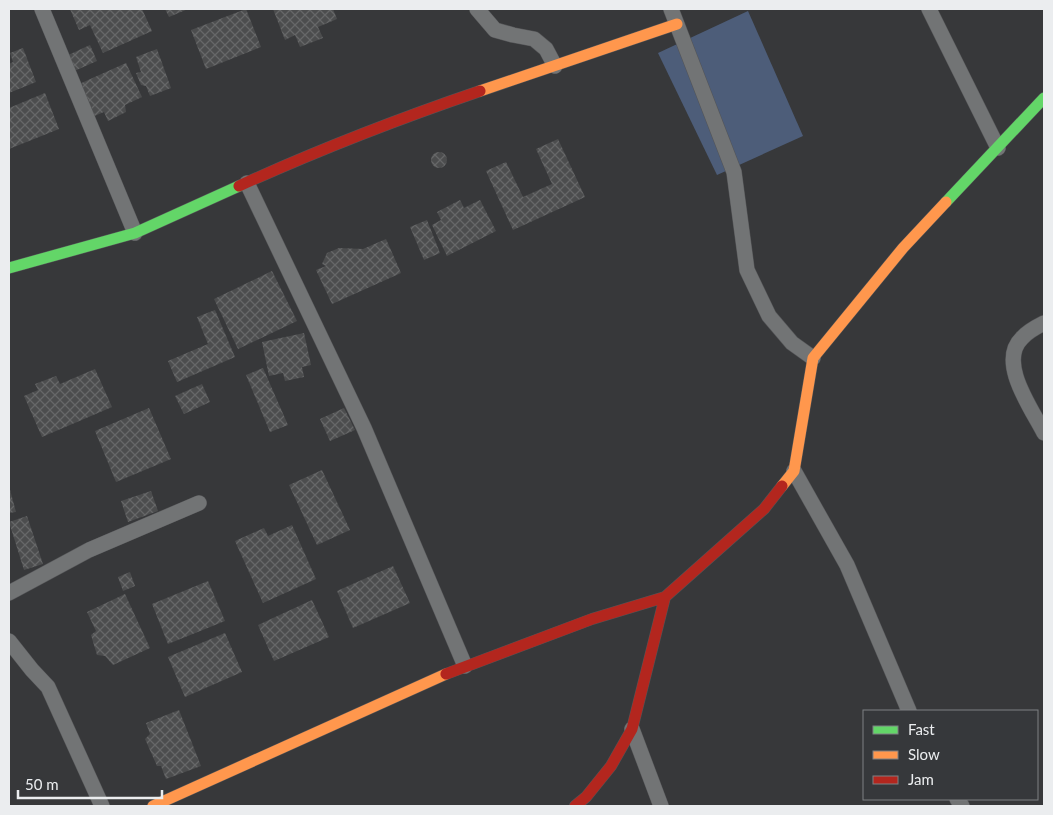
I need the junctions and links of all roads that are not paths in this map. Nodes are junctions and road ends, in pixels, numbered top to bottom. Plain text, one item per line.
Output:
1 (42, 9) edge
2 (477, 9) edge
3 (671, 9) edge
4 (929, 9) edge
5 (677, 24) junction
6 (555, 66) junction
7 (1044, 98) edge
8 (998, 148) junction
9 (247, 182) junction
10 (135, 233) junction
11 (9, 268) edge
12 (1044, 323) edge
13 (813, 358) junction
14 (1044, 433) edge
15 (794, 471) junction
16 (199, 503) dead end
17 (9, 593) edge
18 (665, 597) junction
19 (9, 641) edge
20 (465, 666) junction
21 (909, 710) edge
22 (632, 729) junction
23 (102, 806) edge
24 (153, 806) edge
25 (574, 806) edge
26 (661, 806) edge

1 - 10 street
2 - 6 street
3 - 5 street
4 - 8 street
5 - 6 street
5 - 13 street
6 - 9 street
7 - 8 street
8 - 13 street
9 - 10 street
9 - 20 street
10 - 11 street
12 - 14 street
13 - 15 street
15 - 18 street
15 - 21 street
16 - 17 street
18 - 20 street
18 - 22 street
19 - 23 street
20 - 24 street
22 - 25 street
22 - 26 street

